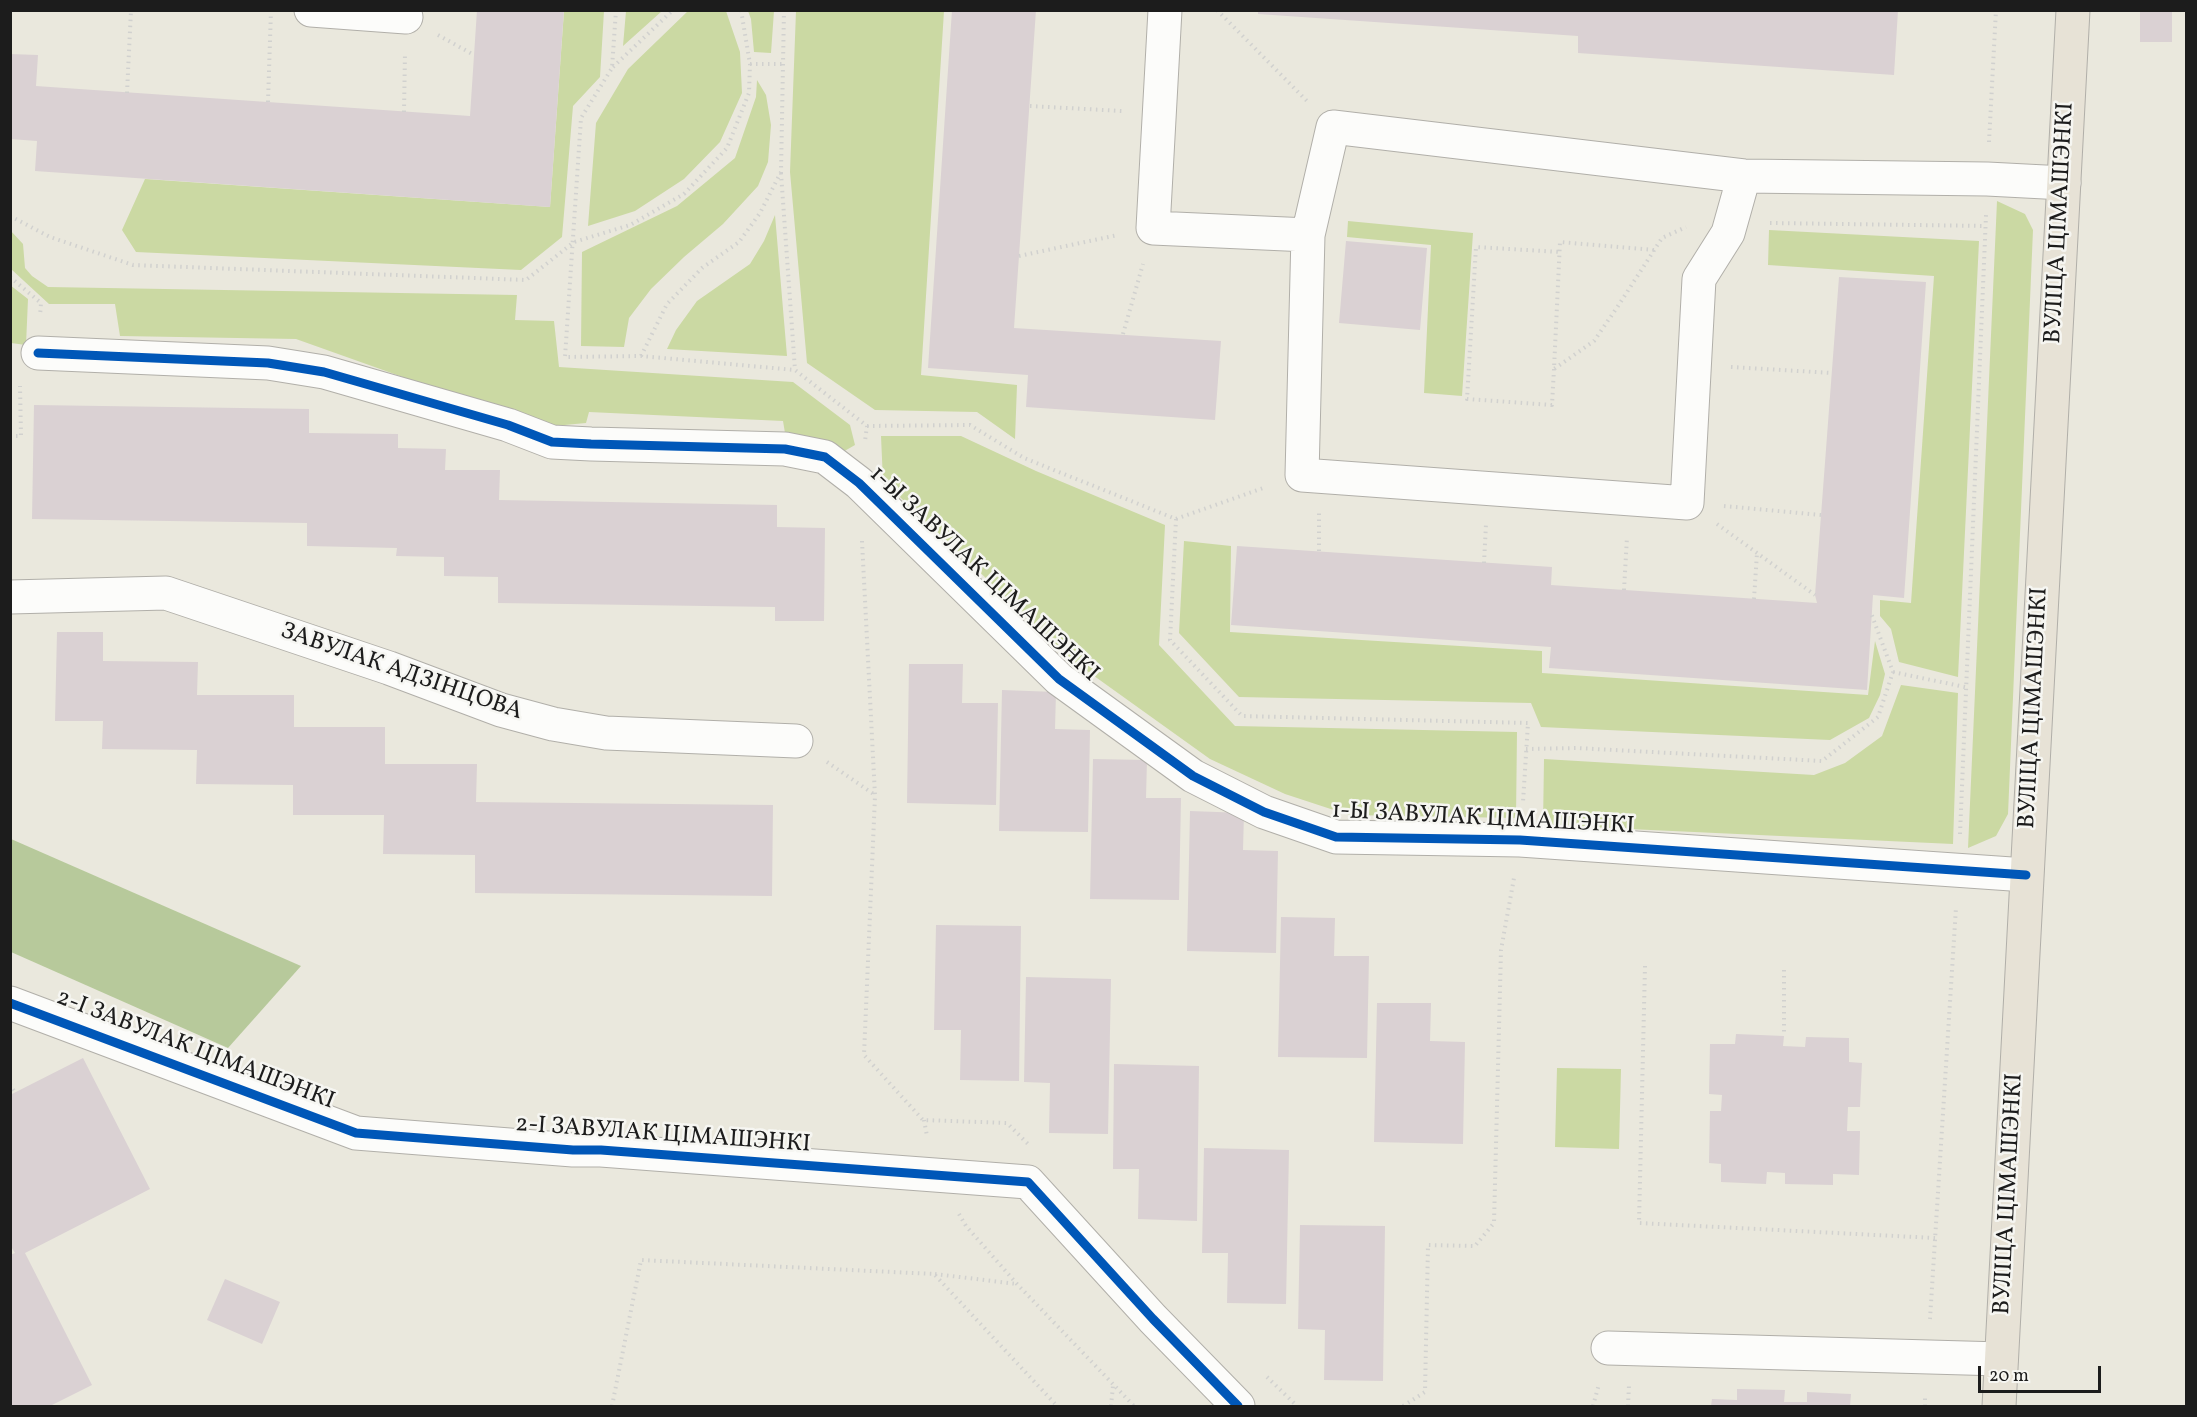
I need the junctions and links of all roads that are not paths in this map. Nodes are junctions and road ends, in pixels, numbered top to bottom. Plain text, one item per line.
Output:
1 (311, 10) edge
2 (1165, 10) edge
3 (2073, 10) edge
4 (406, 17) road end
5 (1744, 176) junction
6 (2064, 183) junction
7 (1308, 235) junction
8 (38, 353) dead end
9 (10, 597) edge
10 (796, 741) road end
11 (2026, 875) junction
12 (10, 1003) edge
13 (1608, 1348) dead end
14 (2001, 1359) junction
15 (1238, 1407) edge
16 (1999, 1407) edge

1 - 4 street
2 - 7 street
3 - 6 main road, ВУЛІЦА ЦІМАШЭНКІ
5 - 6 street
5 - 7 street
5 - 7 street
6 - 11 main road, ВУЛІЦА ЦІМАШЭНКІ
8 - 11 street, 1-Ы ЗАВУЛАК ЦІМАШЭНКІ
9 - 10 street, ЗАВУЛАК АДЗІНЦОВА
11 - 14 main road, ВУЛІЦА ЦІМАШЭНКІ
12 - 15 street, 2-І ЗАВУЛАК ЦІМАШЭНКІ
13 - 14 street
14 - 16 main road, ВУЛІЦА ЦІМАШЭНКІ

